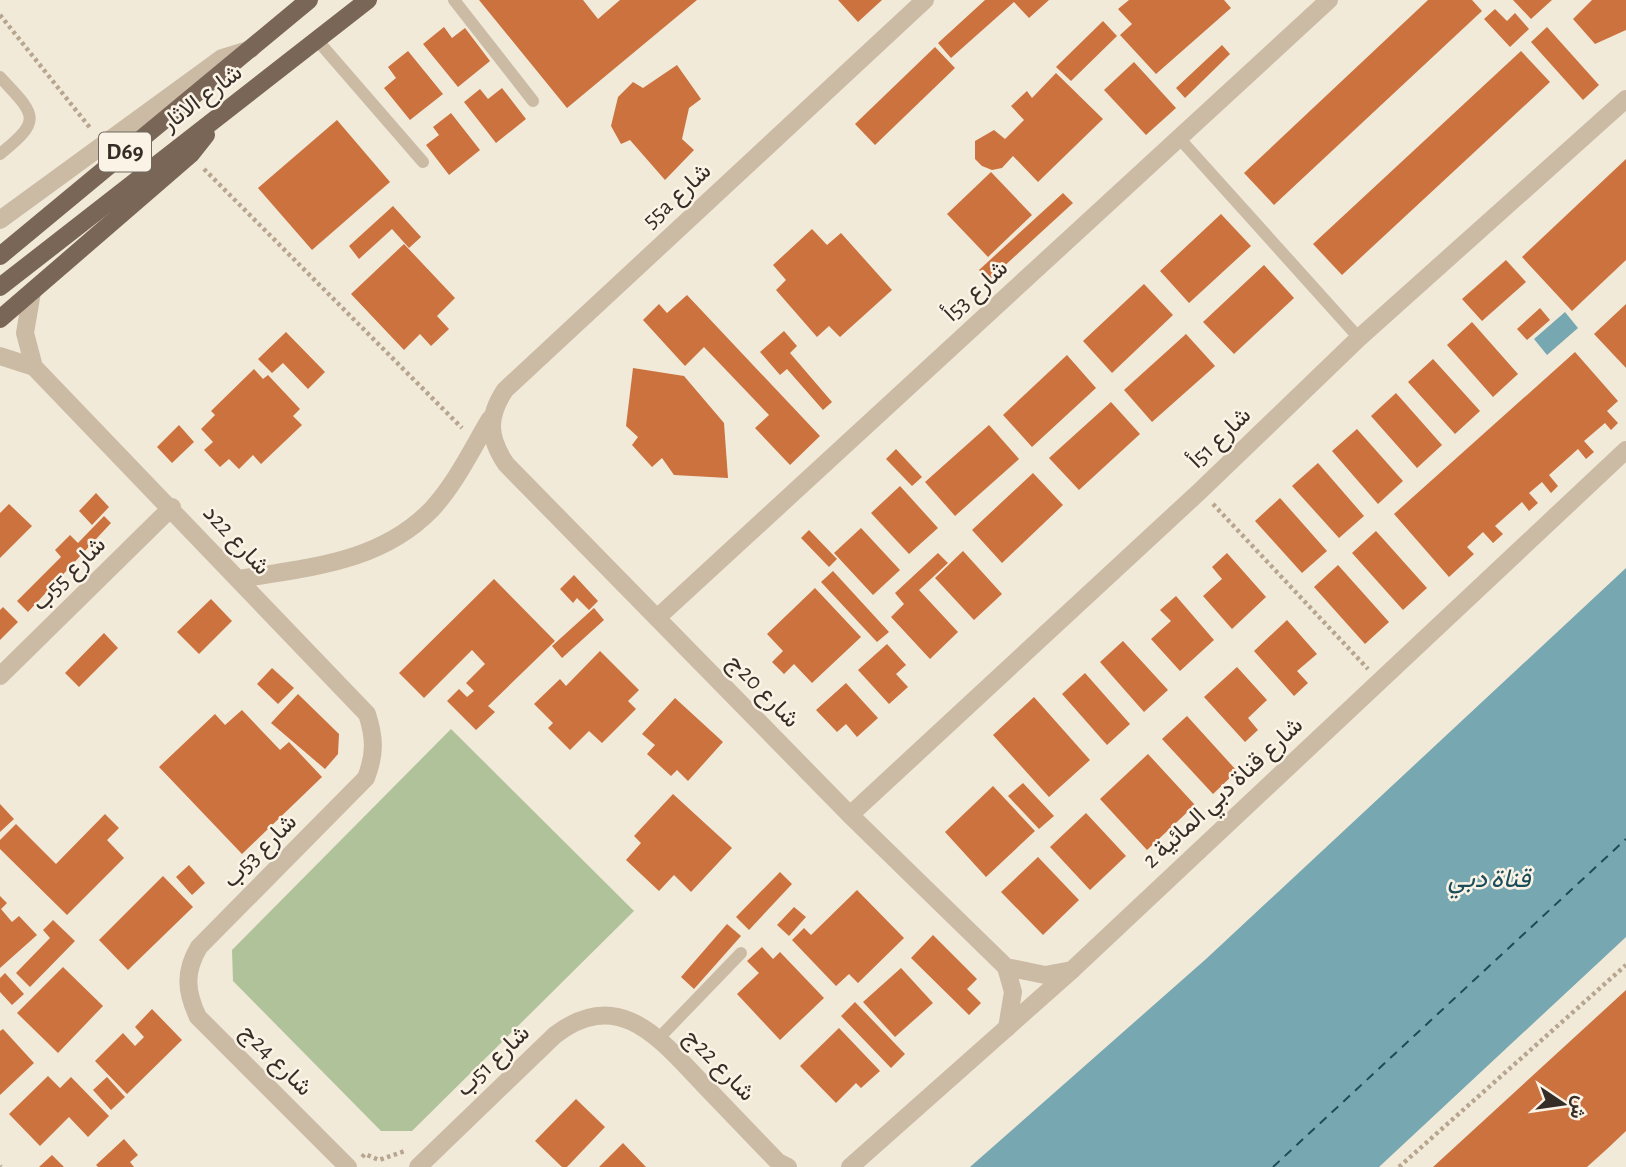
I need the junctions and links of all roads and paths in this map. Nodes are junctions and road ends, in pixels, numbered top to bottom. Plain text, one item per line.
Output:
1 (309, 0) edge
2 (368, 0) edge
3 (454, 0) edge
4 (925, 0) edge
5 (1329, 0) edge
6 (0, 15) edge
7 (318, 41) junction
8 (251, 49) junction
9 (0, 77) edge
10 (1626, 99) edge
11 (533, 101) dead end
12 (219, 116) junction
13 (1178, 138) junction
14 (102, 143) junction
15 (0, 154) edge
16 (191, 154) junction
17 (423, 162) dead end
18 (0, 220) edge
19 (0, 256) edge
20 (0, 287) edge
21 (32, 292) junction
22 (0, 320) edge
23 (1359, 338) junction
24 (0, 356) edge
25 (34, 367) junction
26 (487, 440) junction
27 (1626, 450) edge
28 (1200, 491) junction
29 (172, 507) junction
30 (239, 579) junction
31 (657, 618) junction
32 (0, 676) edge
33 (1379, 681) junction
34 (373, 760) joint
35 (850, 815) junction
36 (741, 953) dead end
37 (1626, 965) edge
38 (1006, 967) junction
39 (1072, 970) junction
40 (187, 979) joint
41 (614, 1016) joint
42 (1007, 1029) junction
43 (659, 1038) junction
44 (425, 1161) edge
45 (353, 1164) edge
46 (782, 1165) edge
47 (850, 1167) edge
48 (1399, 1167) edge

1 - 8 main road, شارع الاثار / D69
2 - 7 main road, شارع الاثار / D69
3 - 11 lane
4 - 26 street, 55a شارع
5 - 13 street, شارع 53أ
6 - 14 path
7 - 12 main road, شارع الاثار / D69
7 - 17 lane
8 - 14 street
8 - 19 main road, شارع الاثار / D69
9 - 15 lane
10 - 23 street, شارع 51أ
12 - 16 main road
12 - 20 main road, شارع الاثار / D69
13 - 23 lane
13 - 31 street, شارع 53أ
14 - 18 street
16 - 21 main road
16 - 26 path
21 - 22 main road
21 - 25 street, شارع 22د
23 - 28 street, شارع 51أ
24 - 25 street, شارع 22د
25 - 29 street, شارع 22د
26 - 30 street
26 - 31 street, شارع 20ج
27 - 33 street, شارع قناة دبي المائية 2
28 - 33 path
28 - 35 street, شارع 51أ
29 - 30 street, شارع 22د
29 - 32 street, شارع 55ب
30 - 34 street, شارع 22د
31 - 35 street, شارع 20ج
33 - 39 street, شارع قناة دبي المائية 2
34 - 40 street, شارع 53ب
35 - 38 street, شارع 20ج
36 - 43 lane
37 - 48 path
38 - 39 street
38 - 42 street
39 - 42 street, شارع قناة دبي المائية 2
40 - 45 street, شارع 24ج
41 - 43 street, شارع 22ج
41 - 44 street, شارع 51ب
42 - 47 street, شارع قناة دبي المائية 2
43 - 46 street, شارع 22ج
44 - 45 path

